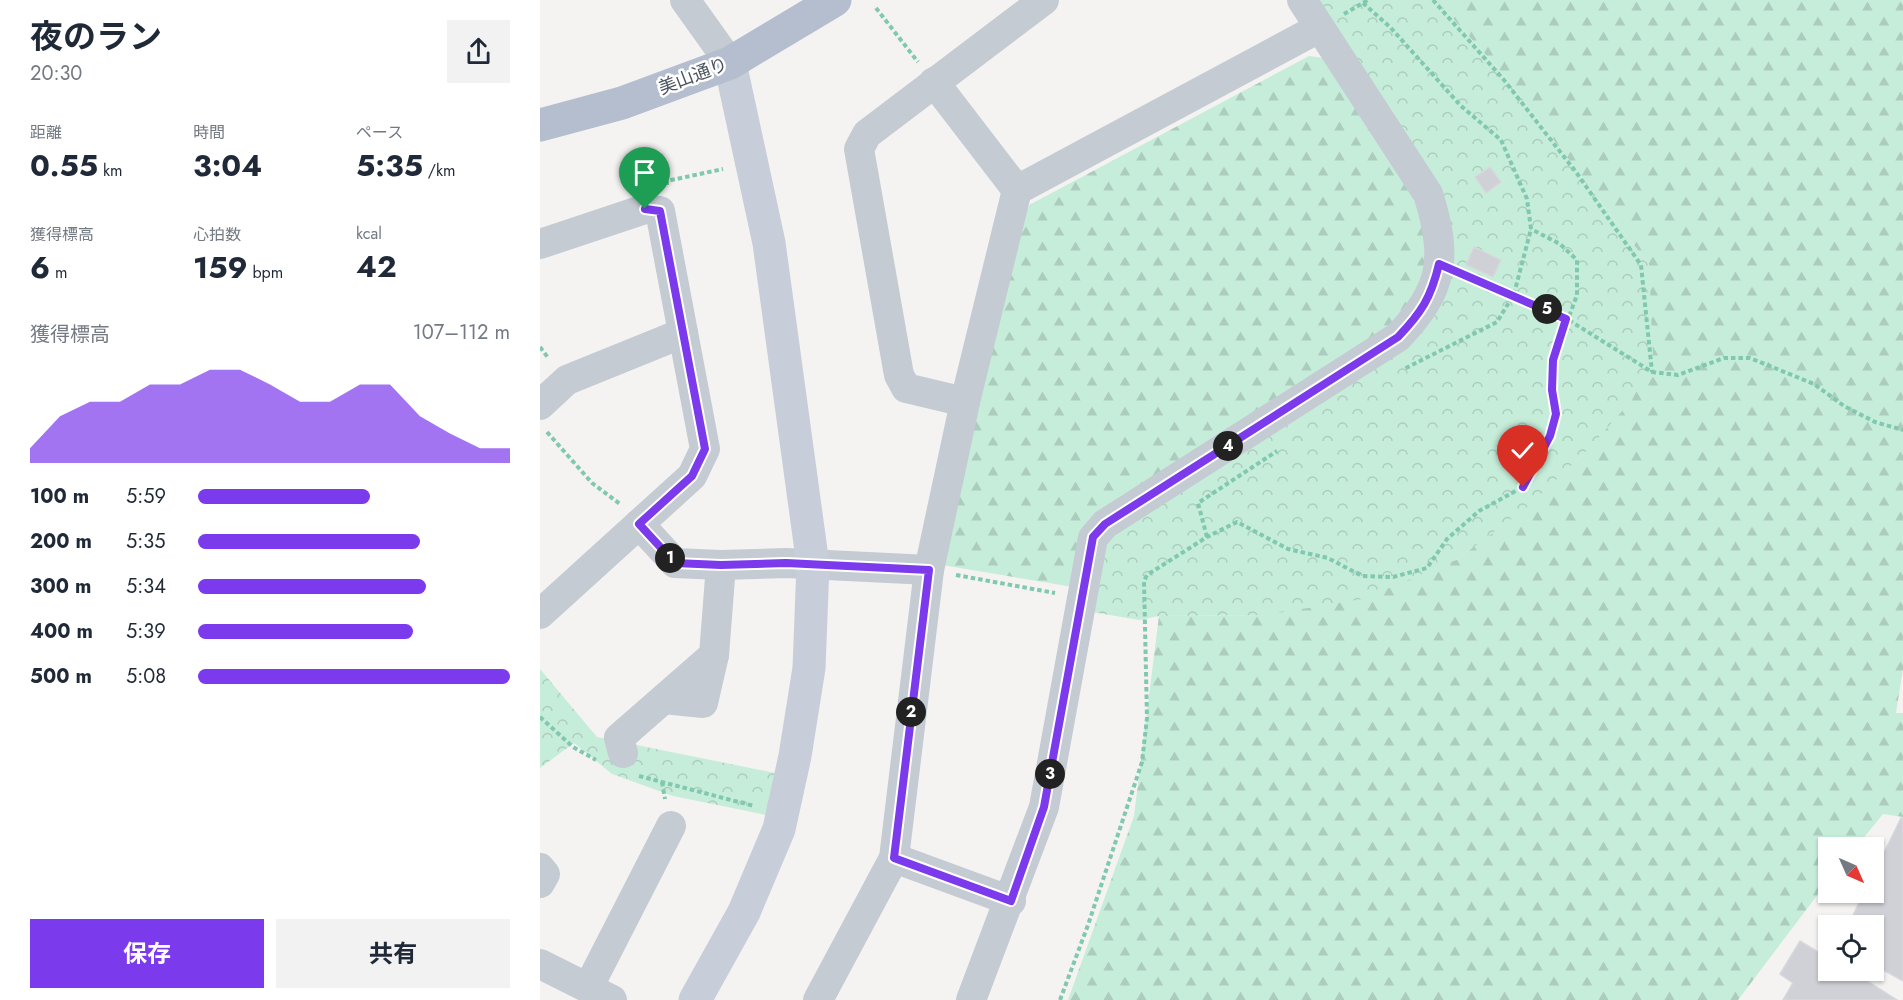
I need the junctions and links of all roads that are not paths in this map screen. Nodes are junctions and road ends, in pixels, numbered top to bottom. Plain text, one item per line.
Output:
1 (685, 0) edge
2 (835, 0) edge
3 (1044, 0) edge
4 (1302, 0) edge
5 (1320, 28) junction
6 (730, 63) junction
7 (934, 82) junction
8 (540, 125) edge
9 (1017, 190) junction
10 (540, 244) edge
11 (683, 333) junction
12 (965, 402) junction
13 (540, 405) edge
14 (639, 524) junction
15 (721, 565) junction
16 (813, 565) junction
17 (942, 572) junction
18 (540, 614) edge
19 (621, 745) dead end
20 (670, 826) dead end
21 (894, 858) junction
22 (540, 868) edge
23 (540, 883) edge
24 (1011, 901) junction
25 (540, 964) edge
26 (600, 994) edge
27 (695, 1000) edge
28 (818, 1000) edge
29 (972, 1000) edge

1 - 6 street
2 - 6 main road, 美山通り
3 - 7 street
4 - 5 street
5 - 9 street
5 - 24 street
6 - 8 main road, 美山通り
6 - 16 street
7 - 9 street
7 - 12 street
9 - 12 street
10 - 11 street
11 - 13 street
11 - 14 street
12 - 17 street
14 - 15 street
14 - 18 street
15 - 16 street
15 - 19 street
16 - 17 street
16 - 27 street
17 - 21 street
20 - 26 street
21 - 24 street
21 - 28 street
22 - 23 street
24 - 29 street
25 - 26 street

